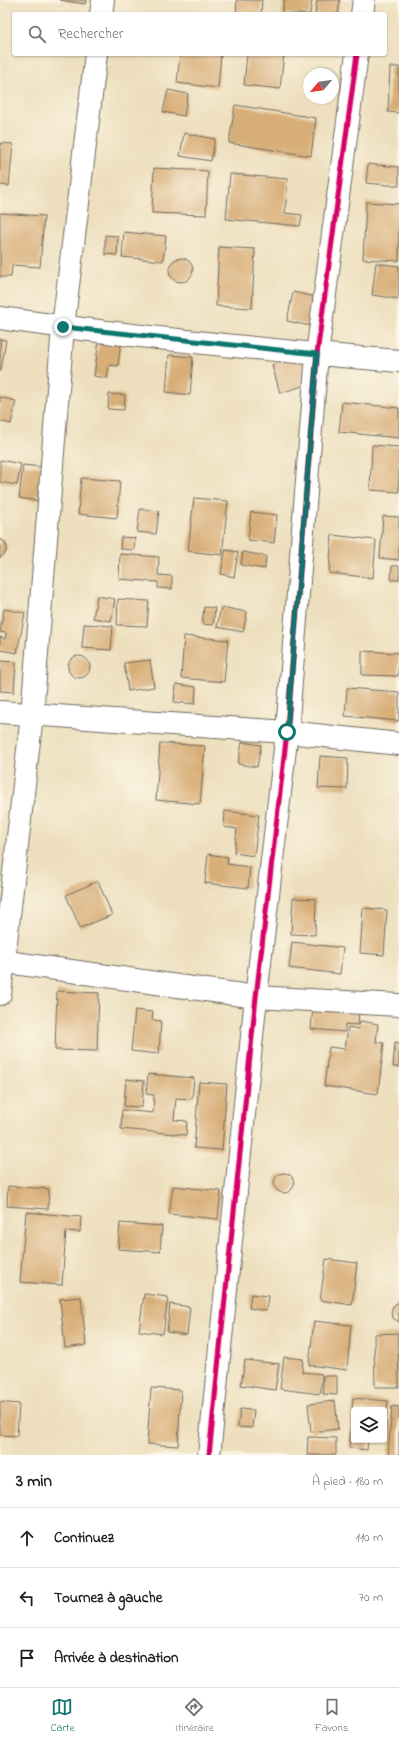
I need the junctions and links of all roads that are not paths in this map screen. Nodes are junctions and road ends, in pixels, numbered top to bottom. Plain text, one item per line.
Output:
1 (103, 0) edge
2 (364, 0) edge
3 (101, 12) edge
4 (362, 12) edge
5 (96, 56) edge
6 (357, 56) edge
7 (0, 318) edge
8 (63, 327) junction
9 (317, 354) junction
10 (399, 361) edge
11 (0, 712) edge
12 (32, 715) junction
13 (287, 732) junction
14 (399, 744) edge
15 (1, 962) edge
16 (0, 994) edge
17 (256, 997) junction
18 (399, 1005) edge
19 (209, 1455) edge

1 - 3 street
2 - 4 street
5 - 8 street
6 - 9 street
7 - 8 street
8 - 9 street
8 - 12 street
9 - 10 street
9 - 13 street
11 - 12 street
12 - 13 street
12 - 15 street
13 - 14 street
13 - 17 street
15 - 16 street
15 - 17 street
17 - 18 street
17 - 19 street

